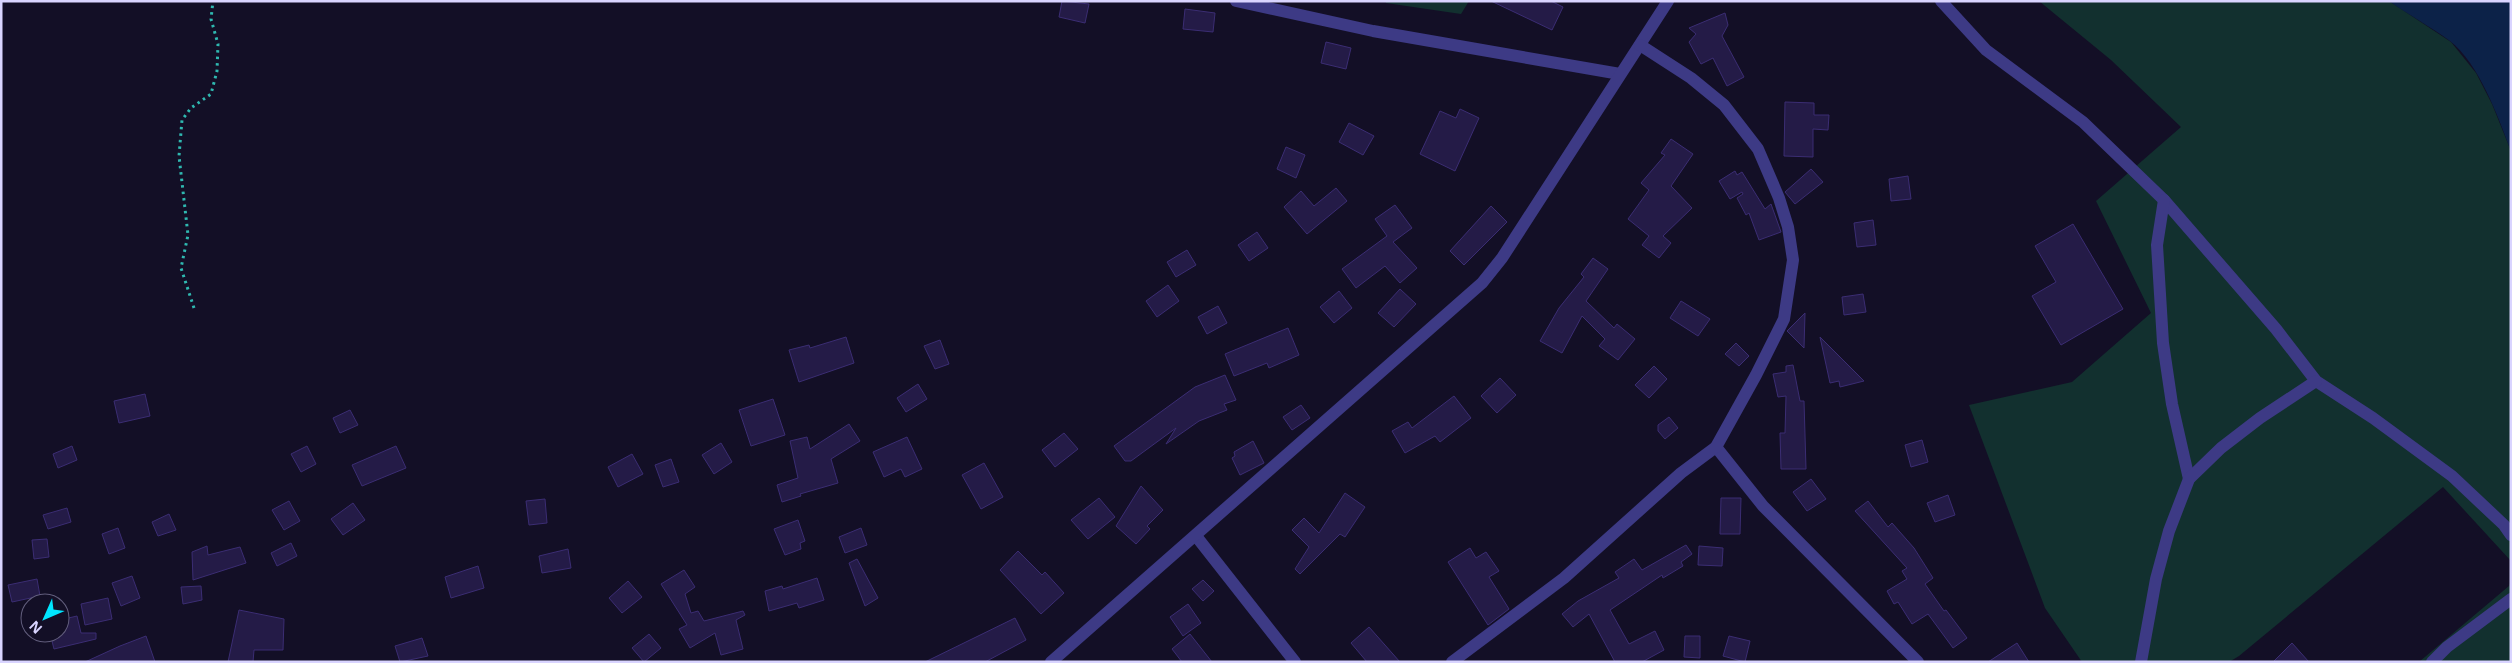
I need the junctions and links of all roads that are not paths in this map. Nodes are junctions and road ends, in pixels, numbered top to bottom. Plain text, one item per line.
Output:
1 (1236, 1) edge
2 (1668, 1) edge
3 (1941, 1) edge
4 (1640, 46) junction
5 (1620, 74) junction
6 (2164, 200) junction
7 (2316, 381) junction
8 (1716, 447) junction
9 (2189, 479) junction
10 (2511, 535) edge
11 (1196, 536) junction
12 (2511, 599) edge
13 (1052, 662) edge
14 (1295, 662) edge
15 (1452, 662) edge
16 (1918, 662) edge
17 (2141, 662) edge
18 (2432, 662) edge

1 - 5 street
2 - 4 street
3 - 6 street
4 - 5 street
4 - 8 street
5 - 11 street
6 - 7 street
6 - 9 street
7 - 9 street
7 - 10 street
8 - 15 street
8 - 16 street
9 - 17 street
11 - 13 street
11 - 14 street
12 - 18 street

